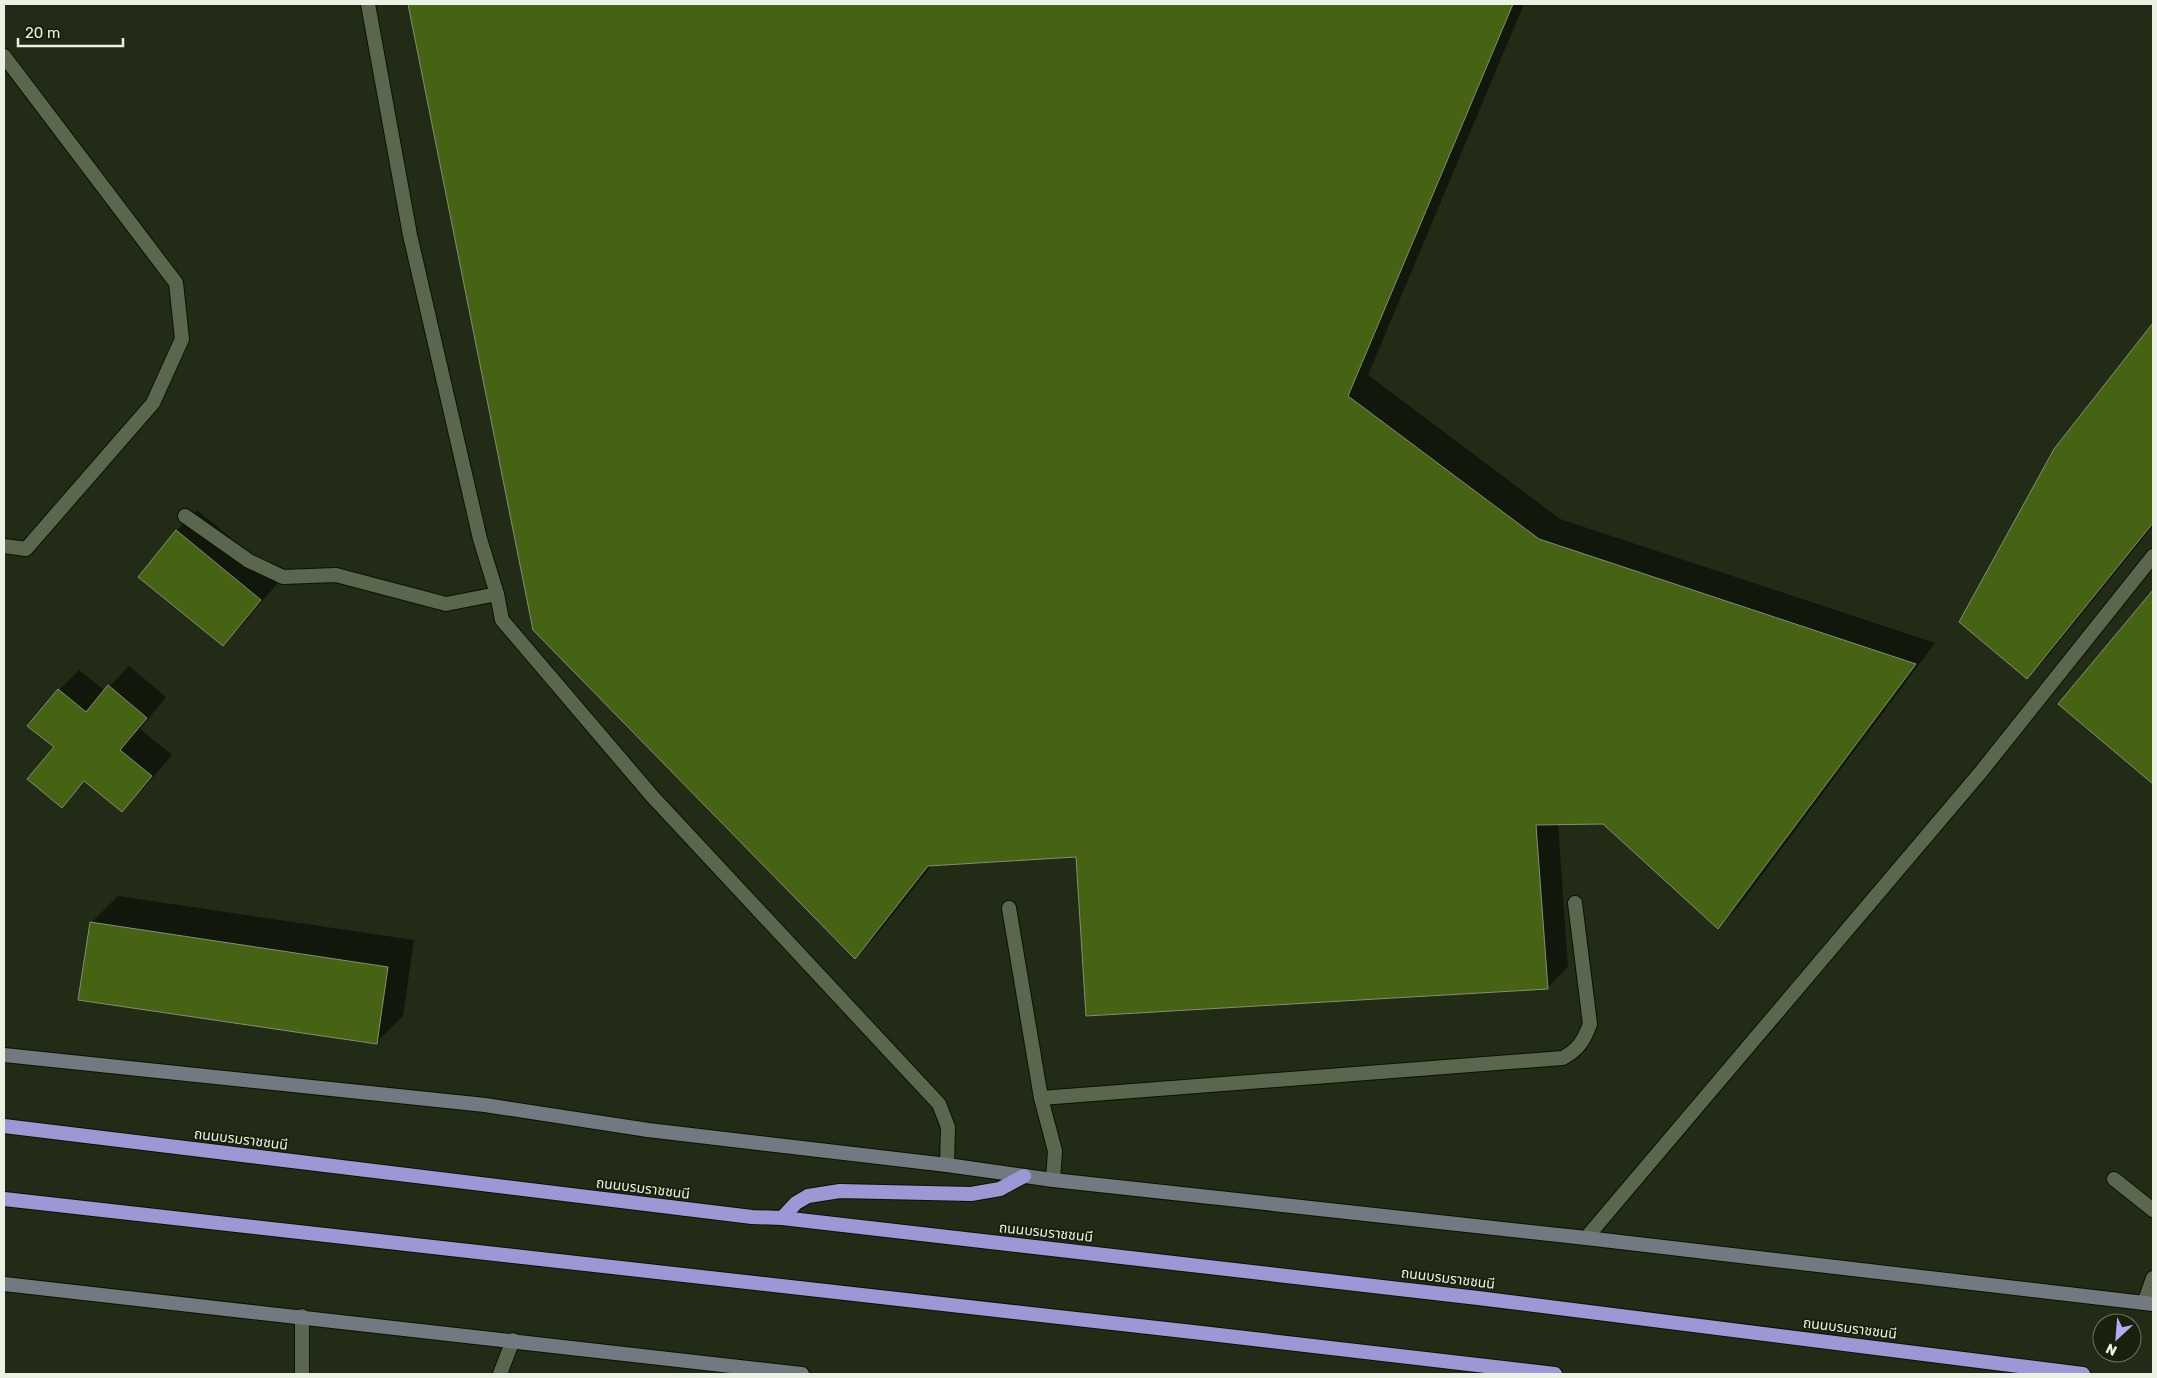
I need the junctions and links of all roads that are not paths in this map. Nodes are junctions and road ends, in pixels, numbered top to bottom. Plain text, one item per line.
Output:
1 (368, 4) edge
2 (4, 56) edge
3 (185, 516) dead end
4 (4, 546) edge
5 (2153, 556) edge
6 (497, 594) junction
7 (1575, 902) dead end
8 (1009, 908) dead end
9 (4, 1056) edge
10 (1040, 1098) junction
11 (4, 1126) edge
12 (947, 1165) junction
13 (1024, 1176) junction
14 (2114, 1179) dead end
15 (1053, 1180) junction
16 (4, 1199) edge
17 (2153, 1210) edge
18 (782, 1218) junction
19 (1586, 1238) junction
20 (2153, 1278) edge
21 (4, 1284) edge
22 (2148, 1304) edge
23 (302, 1316) junction
24 (513, 1340) junction
25 (302, 1374) edge
26 (500, 1374) edge
27 (802, 1374) edge
28 (1555, 1374) edge
29 (2084, 1374) edge

1 - 6 street
2 - 4 street
3 - 6 street
5 - 19 street
6 - 12 street
7 - 10 street
8 - 10 street
9 - 12 main road
10 - 15 street
11 - 18 highway, ถนนบรมราชชนนี
12 - 13 main road
13 - 15 main road
13 - 18 highway
14 - 17 street
15 - 19 main road
16 - 28 highway
18 - 29 highway, ถนนบรมราชชนนี
19 - 22 main road
20 - 22 street
21 - 23 main road
23 - 24 main road
23 - 25 street
24 - 26 street
24 - 27 main road

